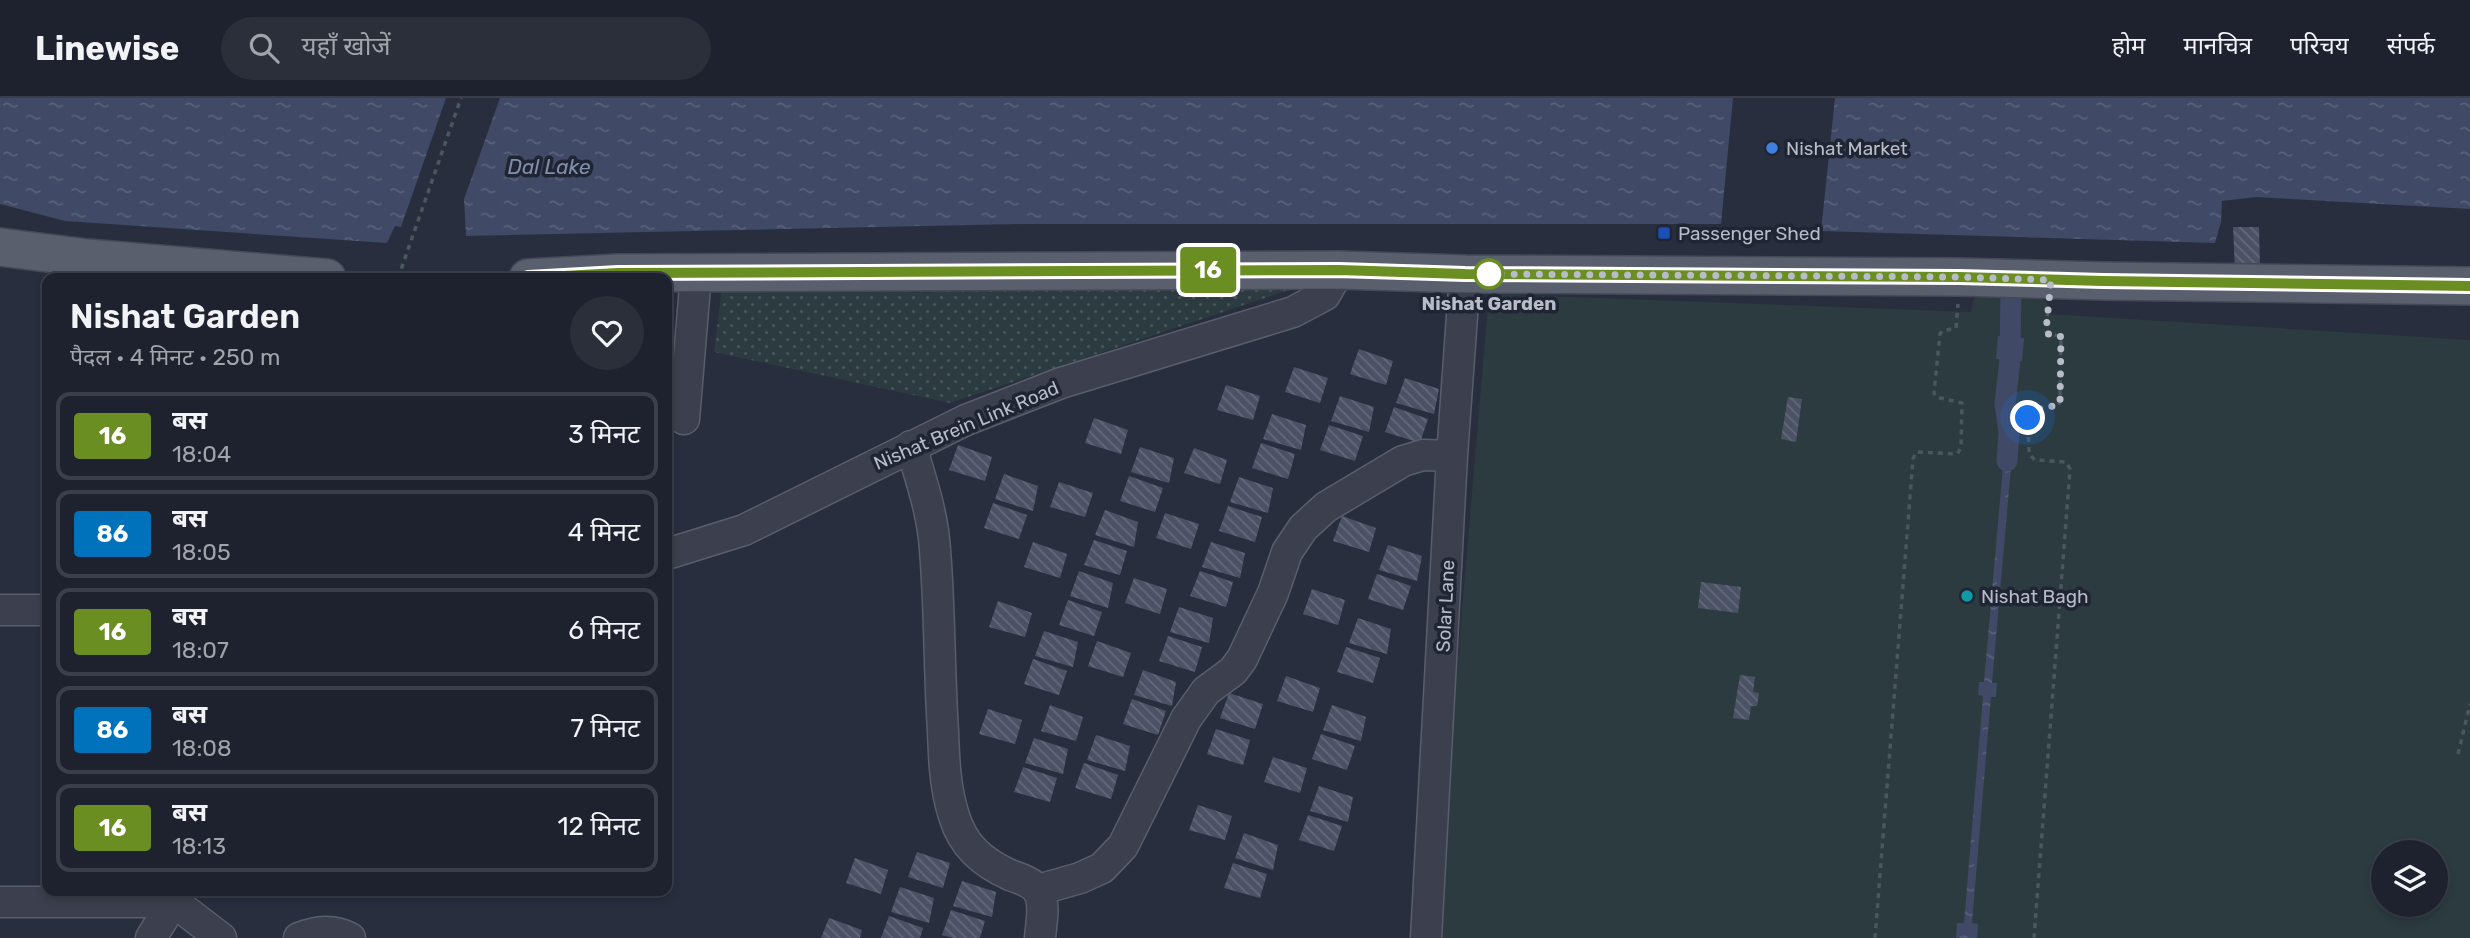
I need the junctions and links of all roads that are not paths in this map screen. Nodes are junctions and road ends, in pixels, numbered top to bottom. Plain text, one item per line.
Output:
1 (0, 247) edge
2 (1339, 270) junction
3 (267, 273) edge
4 (672, 274) edge
5 (696, 274) junction
6 (1465, 274) junction
7 (2470, 286) edge
8 (684, 419) dead end
9 (911, 446) junction
10 (1452, 456) junction
11 (672, 552) edge
12 (0, 610) edge
13 (42, 610) edge
14 (1038, 890) junction
15 (177, 896) edge
16 (0, 902) edge
17 (151, 938) edge
18 (221, 938) edge
19 (299, 938) edge
20 (350, 938) edge
21 (1040, 938) edge
22 (1426, 938) edge

1 - 3 main road
2 - 5 main road
2 - 6 main road
2 - 9 street, Nishat Brein Link Road
4 - 5 main road
5 - 8 street
6 - 7 main road
6 - 10 street, Solar Lane
9 - 11 street, Nishat Brein Link Road
9 - 14 street
10 - 14 street
10 - 22 street, Solar Lane
12 - 13 street
14 - 21 street
15 - 16 street
15 - 17 street
15 - 18 street
19 - 20 street

